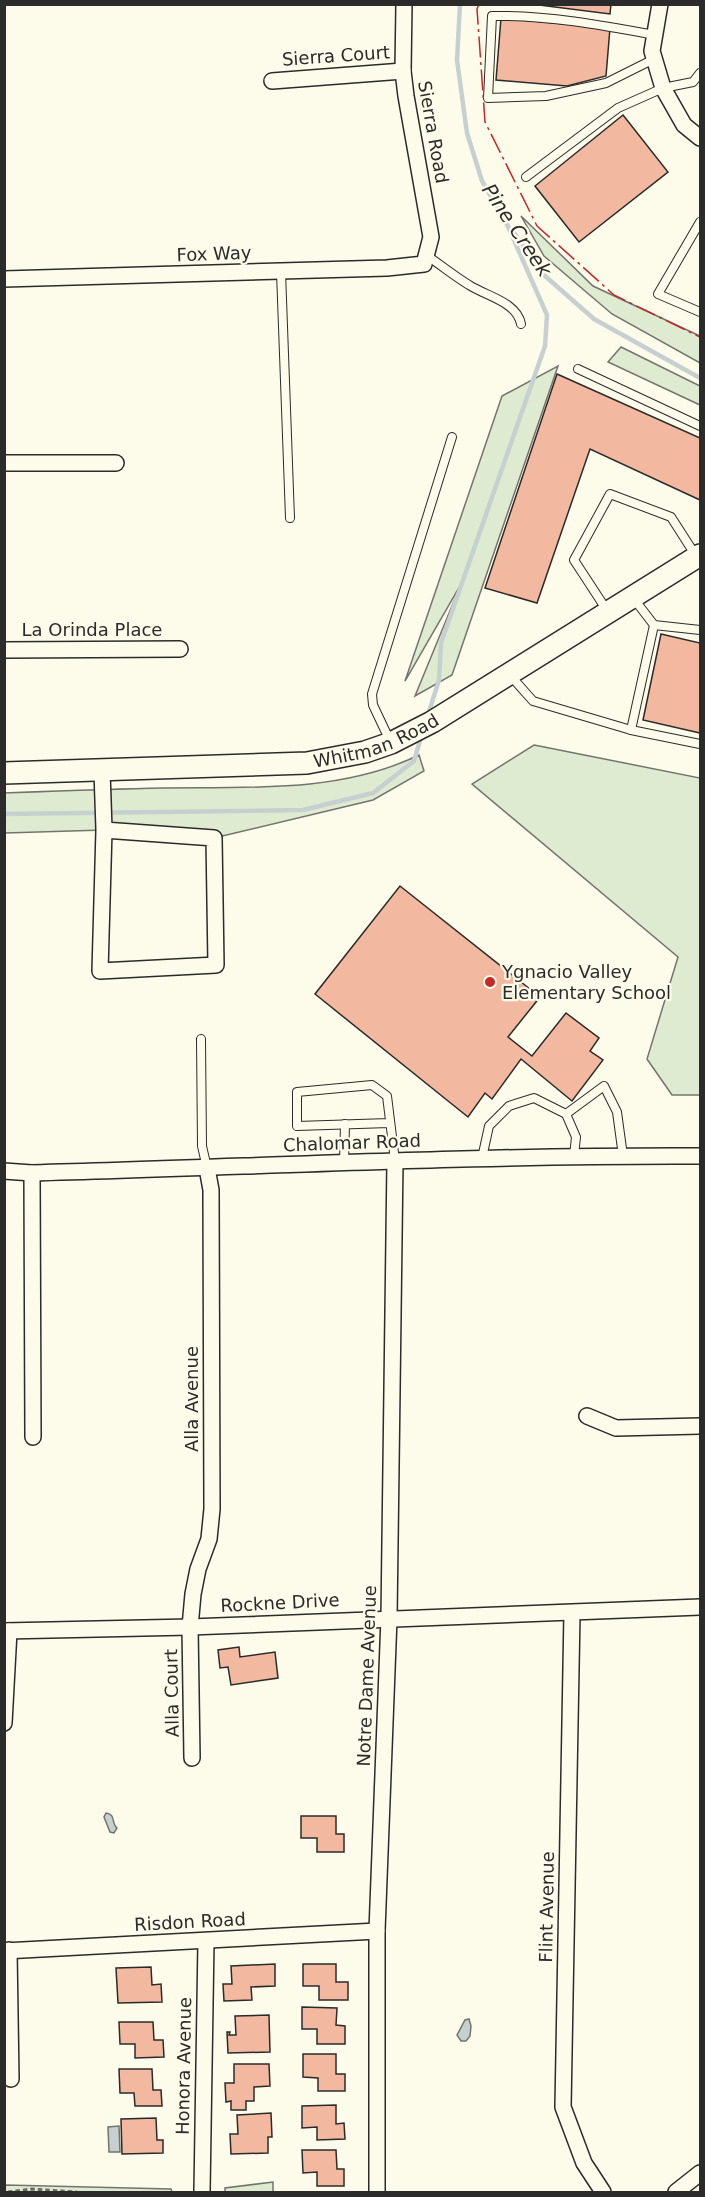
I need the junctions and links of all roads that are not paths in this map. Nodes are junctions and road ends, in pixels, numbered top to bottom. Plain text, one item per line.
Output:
1 (404, 4) edge
2 (660, 4) edge
3 (655, 35) junction
4 (654, 59) junction
5 (403, 71) junction
6 (700, 74) edge
7 (272, 81) dead end
8 (663, 88) junction
9 (700, 138) edge
10 (526, 177) dead end
11 (700, 222) edge
12 (425, 259) junction
13 (281, 272) junction
14 (4, 279) edge
15 (700, 312) edge
16 (521, 324) dead end
17 (578, 369) dead end
18 (700, 426) edge
19 (452, 438) dead end
20 (4, 463) edge
21 (116, 463) dead end
22 (290, 518) dead end
23 (699, 556) edge
24 (632, 597) junction
25 (608, 612) junction
26 (654, 625) junction
27 (700, 630) edge
28 (180, 649) dead end
29 (4, 650) edge
30 (509, 674) junction
31 (631, 730) junction
32 (391, 743) junction
33 (700, 744) edge
34 (4, 773) edge
35 (103, 780) junction
36 (104, 830) junction
37 (201, 1039) dead end
38 (566, 1114) junction
39 (389, 1122) junction
40 (345, 1124) junction
41 (574, 1156) junction
42 (624, 1156) junction
43 (700, 1156) edge
44 (482, 1158) junction
45 (395, 1161) junction
46 (344, 1163) junction
47 (207, 1168) junction
48 (4, 1171) edge
49 (32, 1173) junction
50 (587, 1416) dead end
51 (700, 1426) edge
52 (33, 1437) dead end
53 (700, 1606) edge
54 (572, 1613) junction
55 (389, 1618) junction
56 (190, 1627) junction
57 (7, 1631) edge
58 (4, 1723) edge
59 (192, 1758) dead end
60 (377, 1931) junction
61 (206, 1941) junction
62 (7, 1951) edge
63 (11, 2079) dead end
64 (700, 2173) edge
65 (202, 2191) edge
66 (377, 2193) edge
67 (603, 2193) edge
68 (676, 2193) edge

1 - 5 street, Sierra Road
2 - 3 street
3 - 4 street
3 - 4 lane
4 - 8 street
5 - 7 street, Sierra Court
5 - 12 street, Sierra Road
6 - 8 lane
8 - 9 street
8 - 10 lane
11 - 15 lane
12 - 13 street, Fox Way
12 - 16 lane
13 - 14 street, Fox Way
13 - 22 lane
17 - 18 lane
19 - 32 lane
20 - 21 street
23 - 24 street, Whitman Road
23 - 25 lane
24 - 25 street, Whitman Road
24 - 26 lane
25 - 30 street, Whitman Road
26 - 27 lane
26 - 31 lane
28 - 29 street, La Orinda Place
30 - 31 lane
30 - 32 street, Whitman Road
31 - 33 lane
32 - 35 street, Whitman Road
34 - 35 street, Whitman Road
35 - 36 street
36 - 36 street
37 - 47 lane
38 - 41 lane
38 - 42 lane
38 - 44 lane
39 - 40 lane
39 - 40 lane
39 - 45 lane
40 - 46 lane
41 - 42 street, Chalomar Road
41 - 44 street, Chalomar Road
42 - 43 street, Chalomar Road
44 - 45 street, Chalomar Road
45 - 46 street, Chalomar Road
45 - 55 street, Notre Dame Avenue
46 - 47 street, Chalomar Road
47 - 49 street, Chalomar Road
47 - 56 street, Alla Avenue
48 - 49 street, Chalomar Road
49 - 52 street
50 - 51 street
53 - 54 street, Rockne Drive
54 - 55 street, Rockne Drive
54 - 67 street, Flint Avenue
55 - 56 street, Rockne Drive
55 - 60 street, Notre Dame Avenue
56 - 57 street, Rockne Drive
56 - 59 street, Alla Court
57 - 58 street
60 - 61 street, Risdon Road
60 - 66 street, Notre Dame Avenue
61 - 62 street, Risdon Road
61 - 65 street, Honora Avenue
62 - 63 street
64 - 68 street

